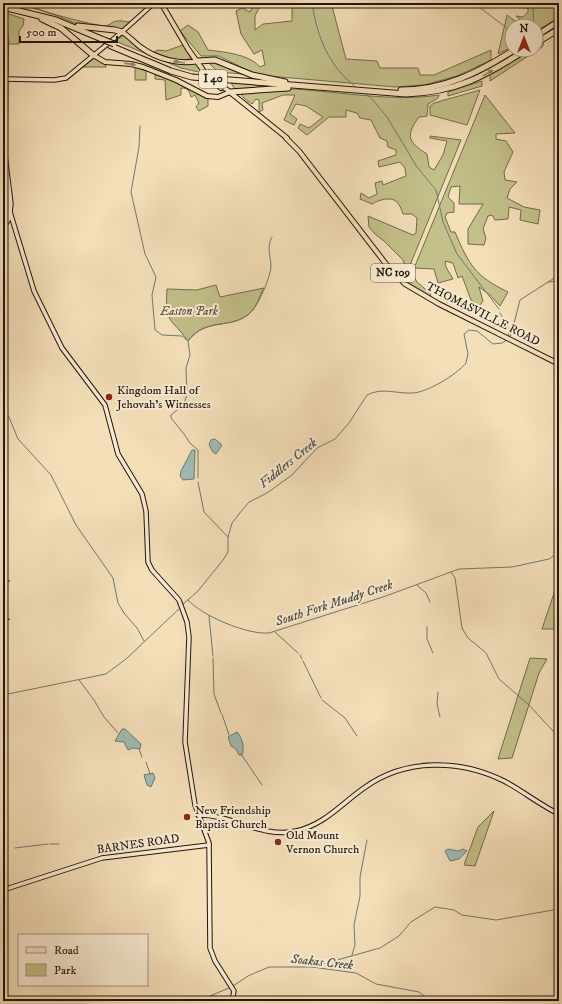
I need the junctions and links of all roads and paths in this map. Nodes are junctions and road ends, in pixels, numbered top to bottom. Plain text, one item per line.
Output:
1 (154, 3) edge
2 (161, 3) edge
3 (3, 8) edge
4 (3, 14) edge
5 (39, 17) junction
6 (559, 21) edge
7 (62, 22) junction
8 (544, 30) edge
9 (557, 30) edge
10 (122, 32) junction
11 (544, 38) edge
12 (103, 41) junction
13 (184, 43) junction
14 (113, 45) junction
15 (93, 55) junction
16 (193, 56) junction
17 (504, 56) edge
18 (512, 58) edge
19 (197, 61) junction
20 (191, 62) junction
21 (6, 79) junction
22 (285, 82) junction
23 (321, 88) junction
24 (237, 91) junction
25 (229, 93) junction
26 (236, 98) junction
27 (250, 110) junction
28 (8, 189) junction
29 (3, 190) edge
30 (7, 202) junction
31 (10, 212) junction
32 (3, 227) edge
33 (559, 364) edge
34 (559, 814) edge
35 (198, 815) junction
36 (209, 845) junction
37 (3, 890) edge
38 (232, 1001) edge

1 - 10 street
2 - 13 main road, THOMASVILLE ROAD
3 - 5 highway, I 40
3 - 7 highway, I 40
4 - 21 street
5 - 12 highway, I 40
5 - 15 highway
6 - 8 highway
7 - 10 highway
7 - 12 highway, I 40
9 - 11 highway
10 - 15 street
20 -> 10 main road
12 - 14 highway, I 40, bridge
13 - 16 main road, THOMASVILLE ROAD
13 - 19 main road, THOMASVILLE ROAD
14 - 22 highway, I 40
14 - 23 highway, I 40
15 - 21 street
15 -> 25 main road
16 - 19 main road, THOMASVILLE ROAD
16 - 20 main road
17 - 22 highway, I 40
23 -> 18 highway, I 40
19 - 20 main road
19 - 22 highway
19 - 25 main road, THOMASVILLE ROAD / NC 109, bridge
21 - 28 street
23 - 24 highway
24 - 25 highway
24 - 26 highway
25 - 26 main road, THOMASVILLE ROAD / NC 109
25 - 27 main road, THOMASVILLE ROAD / NC 109
26 - 27 main road, THOMASVILLE ROAD / NC 109
27 - 33 main road, THOMASVILLE ROAD / NC 109
28 - 29 street
28 - 30 street
28 - 31 street
30 - 31 street
30 - 32 street
31 - 32 street
31 - 35 street
34 - 35 street
35 - 36 street
36 - 37 street, BARNES ROAD
36 - 38 street

